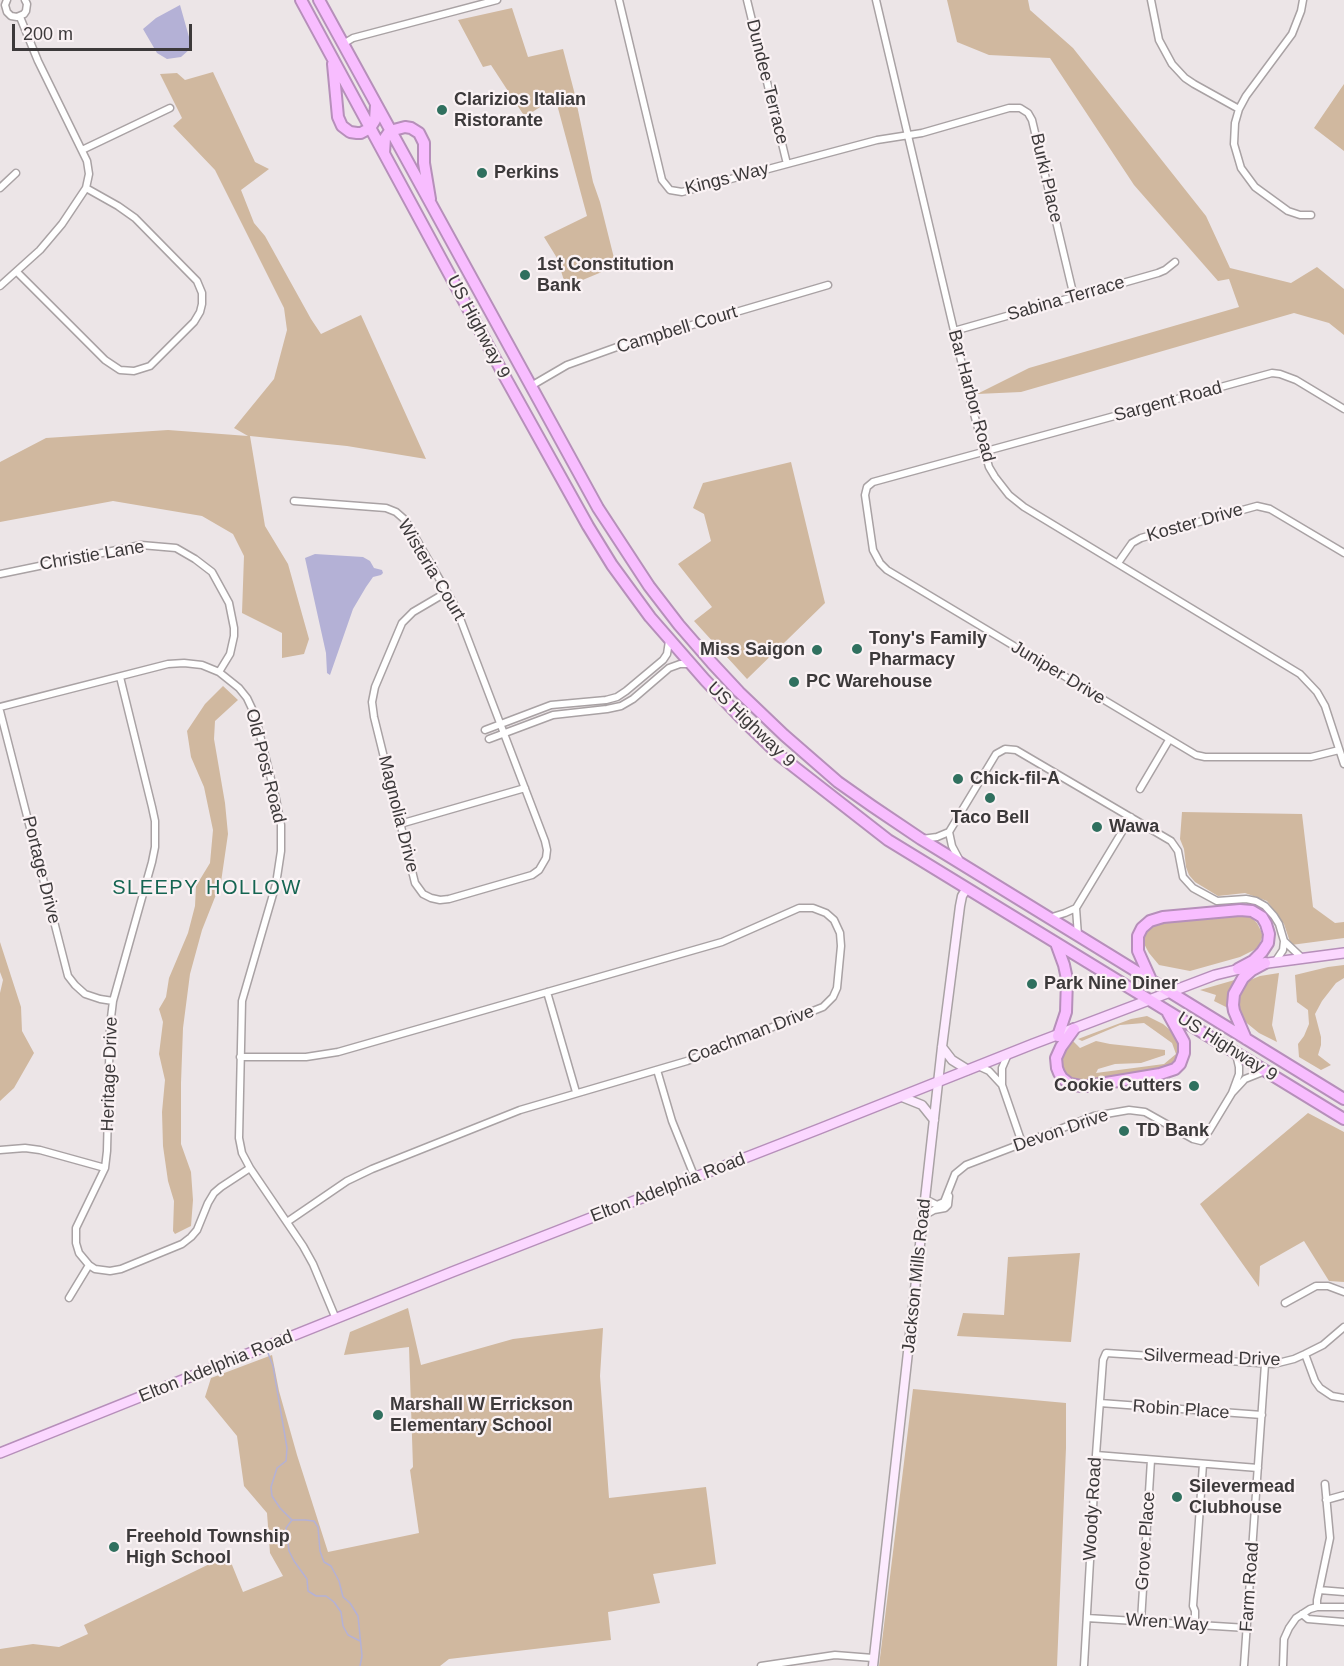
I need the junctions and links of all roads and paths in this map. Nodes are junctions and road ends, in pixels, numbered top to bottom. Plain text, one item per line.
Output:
1 (7, 0) edge
2 (25, 0) edge
3 (301, 0) edge
4 (319, 0) edge
5 (497, 0) edge
6 (619, 0) edge
7 (747, 0) edge
8 (876, 0) edge
9 (1151, 0) edge
10 (1303, 0) edge
11 (7, 12) junction
12 (20, 16) junction
13 (0, 18) edge
14 (343, 44) junction
15 (333, 59) junction
16 (376, 105) junction
17 (170, 108) dead end
18 (1239, 109) junction
19 (370, 128) junction
20 (390, 131) junction
21 (907, 135) junction
22 (81, 150) junction
23 (384, 153) junction
24 (787, 164) junction
25 (16, 172) dead end
26 (0, 188) edge
27 (86, 188) junction
28 (432, 206) junction
29 (1311, 215) dead end
30 (1175, 261) dead end
31 (17, 272) junction
32 (828, 285) dead end
33 (0, 286) edge
34 (1074, 297) junction
35 (954, 331) junction
36 (531, 386) junction
37 (1344, 409) edge
38 (985, 452) junction
39 (294, 501) dead end
40 (1344, 553) edge
41 (1118, 563) junction
42 (0, 574) edge
43 (447, 592) junction
44 (669, 641) junction
45 (690, 664) junction
46 (219, 672) junction
47 (120, 677) junction
48 (0, 707) edge
49 (0, 711) edge
50 (501, 724) junction
51 (485, 730) dead end
52 (504, 733) junction
53 (489, 739) dead end
54 (1169, 740) junction
55 (1339, 750) junction
56 (1344, 764) edge
57 (525, 788) junction
58 (1140, 789) dead end
59 (1131, 817) junction
60 (400, 824) junction
61 (949, 831) junction
62 (921, 839) junction
63 (962, 864) junction
64 (967, 888) junction
65 (1076, 908) junction
66 (1049, 918) junction
67 (1078, 936) junction
68 (1284, 941) junction
69 (1056, 943) junction
70 (1344, 953) edge
71 (1303, 958) junction
72 (1270, 963) junction
73 (1238, 969) junction
74 (1151, 980) junction
75 (1171, 992) junction
76 (547, 993) junction
77 (113, 1001) junction
78 (1149, 1001) junction
79 (1166, 1010) junction
80 (1074, 1029) junction
81 (1058, 1036) junction
82 (1247, 1039) junction
83 (942, 1047) junction
84 (1236, 1053) junction
85 (1008, 1054) junction
86 (240, 1057) junction
87 (978, 1066) junction
88 (657, 1070) junction
89 (968, 1070) junction
90 (1265, 1071) junction
91 (938, 1082) junction
92 (1002, 1085) junction
93 (576, 1092) junction
94 (1232, 1093) junction
95 (902, 1097) junction
96 (1344, 1099) edge
97 (1344, 1119) edge
98 (934, 1120) junction
99 (1022, 1143) junction
100 (0, 1150) edge
101 (105, 1168) junction
102 (250, 1168) junction
103 (694, 1178) junction
104 (948, 1192) junction
105 (925, 1199) junction
106 (923, 1216) junction
107 (287, 1222) junction
108 (89, 1265) junction
109 (1344, 1292) edge
110 (69, 1298) dead end
111 (1285, 1303) dead end
112 (336, 1319) junction
113 (1344, 1328) edge
114 (1106, 1353) joint
115 (1305, 1354) junction
116 (1265, 1364) junction
117 (1344, 1398) edge
118 (1100, 1403) junction
119 (1262, 1415) junction
120 (0, 1453) edge
121 (1096, 1455) junction
122 (1151, 1460) junction
123 (1203, 1464) junction
124 (1258, 1468) junction
125 (1325, 1484) dead end
126 (1344, 1495) edge
127 (1326, 1500) junction
128 (1319, 1590) junction
129 (1344, 1592) edge
130 (1317, 1605) junction
131 (1344, 1607) edge
132 (1302, 1614) junction
133 (1087, 1618) junction
134 (1141, 1621) junction
135 (1344, 1622) edge
136 (1195, 1625) junction
137 (1247, 1628) junction
138 (873, 1662) edge
139 (796, 1663) edge
140 (761, 1666) edge
141 (1084, 1666) edge
142 (1244, 1666) edge
143 (1283, 1666) edge

1 - 11 street
2 - 12 street
3 - 15 highway, US Highway 9
4 - 14 highway, US Highway 9
5 - 14 street
6 - 24 street, Kings Way
7 - 24 street, Dundee Terrace
8 - 21 street, Bar Harbor Road
9 - 18 street
10 - 18 street
11 - 12 street
11 - 13 street
12 - 22 street
14 - 16 highway, US Highway 9
15 - 19 highway, US Highway 9
15 - 19 highway
16 - 19 highway
16 - 20 highway, US Highway 9
17 - 22 street
18 - 29 street
19 - 23 highway, US Highway 9
20 - 23 highway
20 - 28 highway, US Highway 9
20 - 28 highway
21 - 24 street, Kings Way
21 - 34 street, Burki Place
21 - 35 street, Bar Harbor Road
22 - 27 street
23 - 44 highway, US Highway 9
25 - 26 street
27 - 31 street
27 - 31 street
28 - 36 highway, US Highway 9
30 - 34 street, Sabina Terrace
31 - 33 street
32 - 36 street, Campbell Court
34 - 35 street, Sabina Terrace
35 - 38 street, Bar Harbor Road
36 - 62 highway, US Highway 9
37 - 38 street, Sargent Road
38 - 41 street, Bar Harbor Road
38 - 54 street, Juniper Drive
39 - 43 street, Wisteria Court
40 - 41 street, Koster Drive
41 - 55 street, Bar Harbor Road
42 - 46 street, Christie Lane
43 - 50 street, Wisteria Court
43 - 60 street, Magnolia Drive
44 - 45 highway, US Highway 9
44 - 50 street
45 - 52 street
45 - 64 highway, US Highway 9
46 - 47 street, Old Post Road
46 - 86 street, Old Post Road
47 - 48 street, Old Post Road
47 - 77 street, Heritage Drive
49 - 77 street, Portage Drive
50 - 51 street
50 - 52 street, Magnolia Drive
52 - 53 street
52 - 57 street, Magnolia Drive
54 - 55 street, Juniper Drive
54 - 58 street
55 - 56 street, Bar Harbor Road
57 - 60 street
57 - 60 street, Magnolia Drive
59 - 61 street
59 - 65 street
59 - 68 street
61 - 62 street
61 - 63 street
62 - 63 highway, US Highway 9
63 - 66 highway, US Highway 9
64 - 69 highway, US Highway 9
64 - 83 main road, Jackson Mills Road
65 - 66 street
65 - 67 street
66 - 67 highway, US Highway 9
67 - 74 highway, US Highway 9
68 - 71 street
68 - 72 street
69 - 78 highway, US Highway 9
69 - 81 highway
70 - 71 main road, Elton Adelphia Road
71 - 72 main road, Elton Adelphia Road
72 - 73 main road, Elton Adelphia Road
72 - 82 highway
73 - 74 highway
73 - 75 main road, Elton Adelphia Road
74 - 75 highway, US Highway 9
75 - 78 main road, Elton Adelphia Road
75 - 82 highway, US Highway 9
76 - 86 street, Coachman Drive
76 - 88 street, Coachman Drive
76 - 93 street
77 - 101 street, Heritage Drive
78 - 79 highway, US Highway 9
78 - 80 main road, Elton Adelphia Road
79 - 80 highway
79 - 84 highway, US Highway 9
80 - 81 main road, Elton Adelphia Road
81 - 85 main road, Elton Adelphia Road
82 - 96 highway, US Highway 9
83 - 89 main road
83 - 91 main road, Jackson Mills Road
84 - 90 highway, US Highway 9
84 - 94 street
85 - 87 main road, Elton Adelphia Road
85 - 92 street
86 - 102 street, Old Post Road
87 - 89 main road, Elton Adelphia Road
87 - 92 street
88 - 93 street, Coachman Drive
88 - 103 street
89 - 91 main road, Elton Adelphia Road
90 - 94 street
90 - 97 highway, US Highway 9
91 - 95 main road, Elton Adelphia Road
91 - 98 main road, Jackson Mills Road
92 - 99 street
93 - 107 street, Coachman Drive
94 - 99 street, Devon Drive
95 - 98 main road
95 - 103 main road, Elton Adelphia Road
98 - 105 main road, Jackson Mills Road
99 - 104 street, Devon Drive
100 - 101 street
101 - 108 street, Heritage Drive
102 - 107 street, Old Post Road
102 - 108 street
103 - 112 main road, Elton Adelphia Road
104 - 105 street
104 - 106 street, Devon Drive
105 - 106 main road, Jackson Mills Road
106 - 138 main road, Jackson Mills Road
107 - 112 street, Old Post Road
108 - 110 street
109 - 111 street
112 - 120 main road, Elton Adelphia Road
113 - 115 street, Silvermead Drive
114 - 116 street, Silvermead Drive
114 - 118 street, Woody Road
115 - 116 street, Silvermead Drive
115 - 117 street
116 - 119 street, Farm Road
118 - 119 street, Robin Place
118 - 121 street, Woody Road
119 - 124 street, Farm Road
121 - 122 street
121 - 133 street, Woody Road
122 - 123 street
122 - 134 street, Grove Place
123 - 124 street
123 - 136 street
124 - 137 street, Farm Road
125 - 127 street
126 - 127 street
127 - 128 street
128 - 129 street
128 - 130 street
130 - 131 street
130 - 132 street
132 - 135 street
132 - 143 street
133 - 134 street, Wren Way
133 - 141 street, Woody Road
134 - 136 street, Wren Way
136 - 137 street, Wren Way
137 - 142 street, Farm Road
138 - 139 street
139 - 140 street

